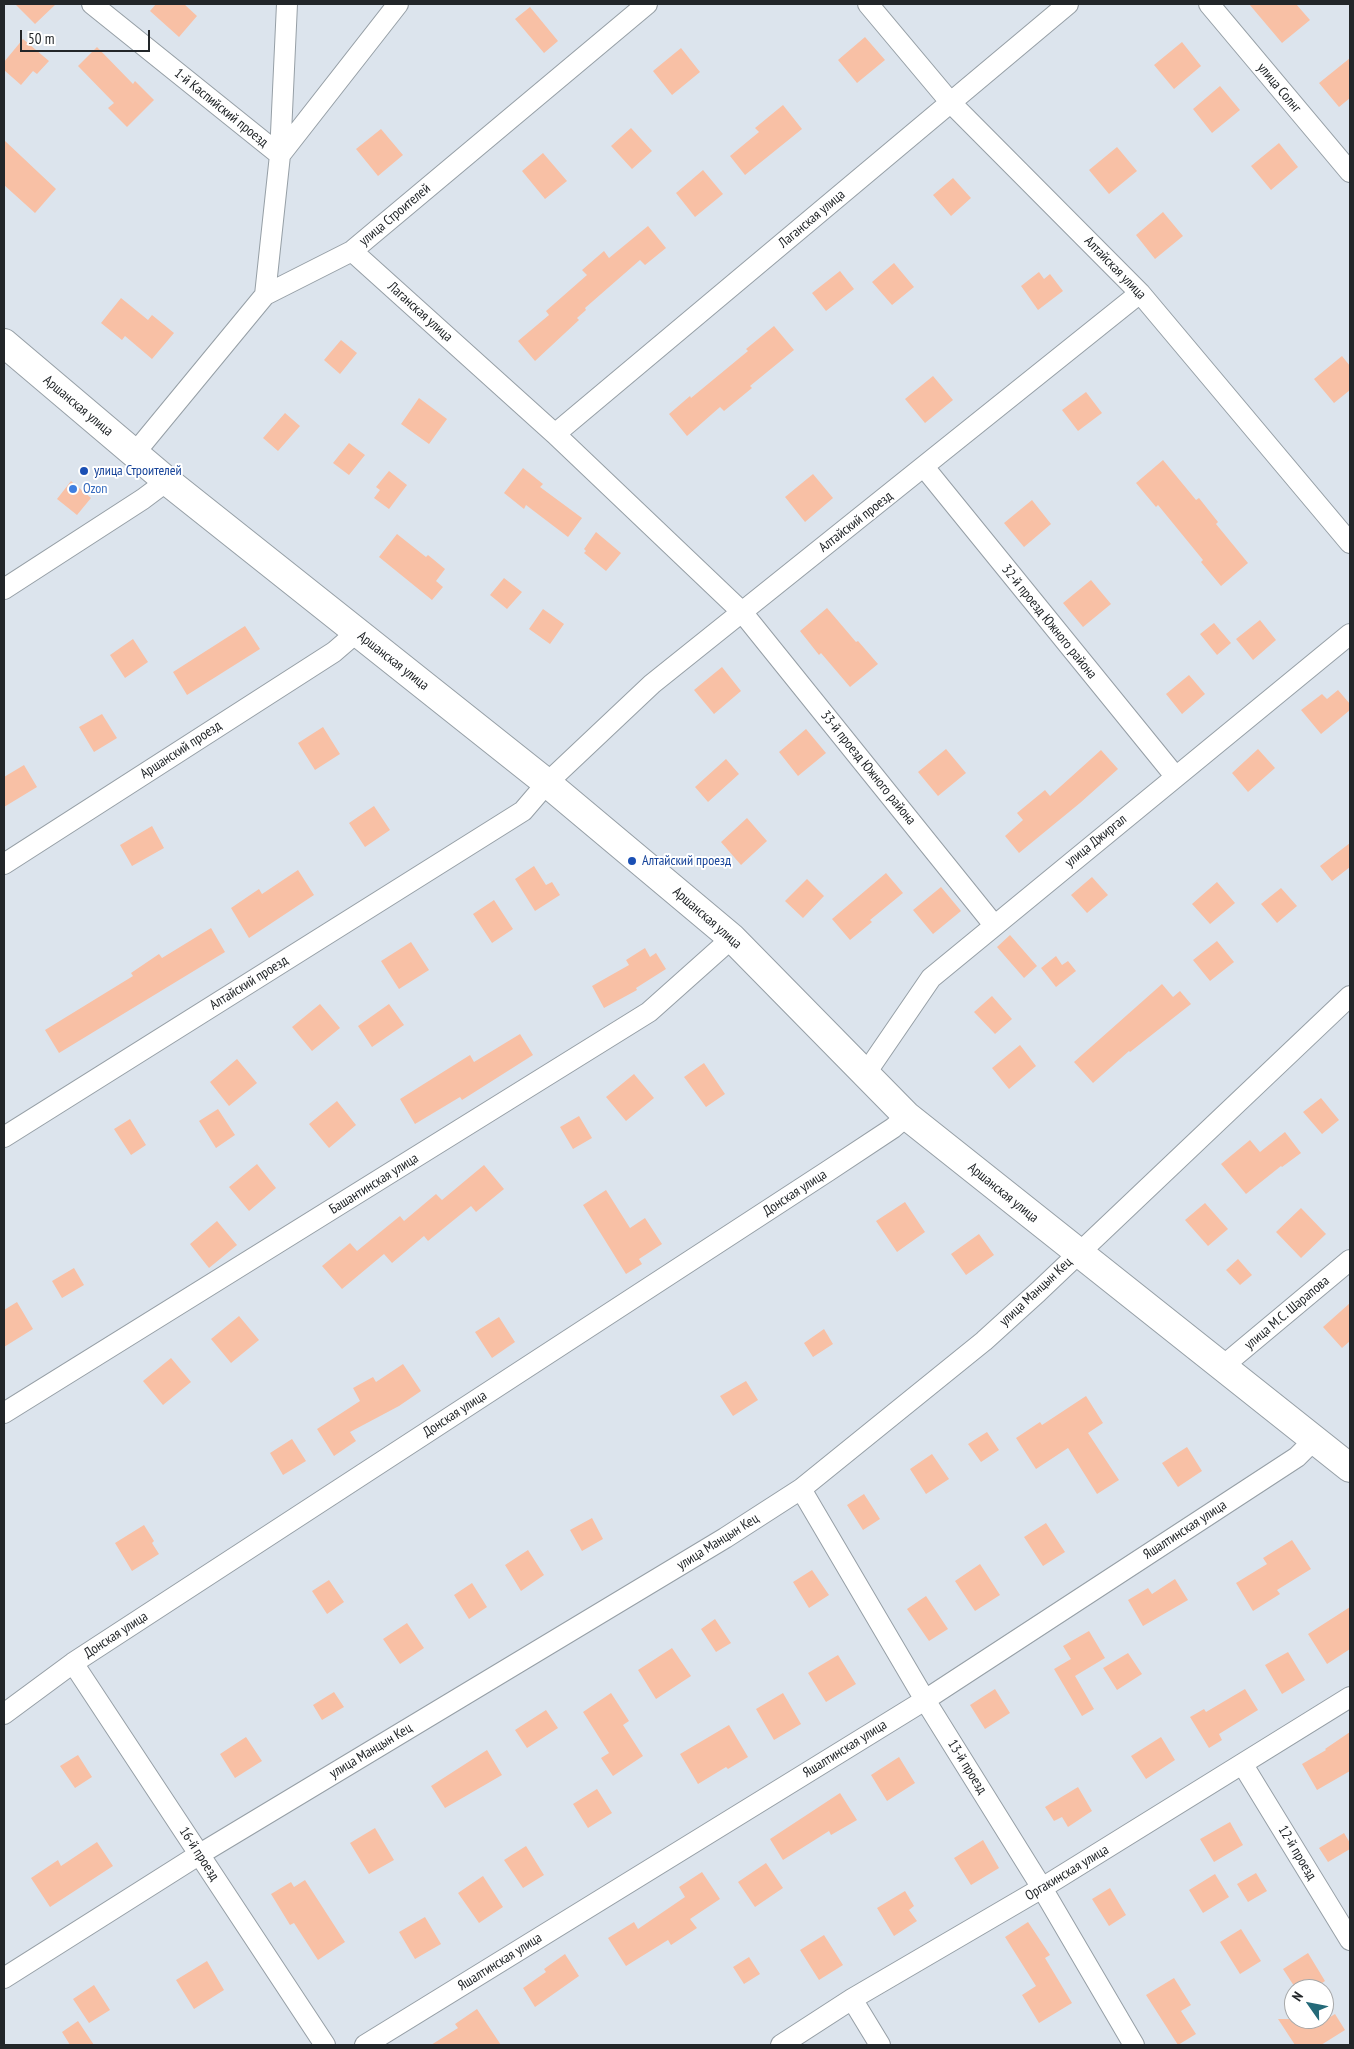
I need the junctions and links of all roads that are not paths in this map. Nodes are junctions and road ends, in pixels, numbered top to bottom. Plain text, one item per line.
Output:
1 (92, 4) edge
2 (287, 4) edge
3 (398, 4) edge
4 (647, 4) edge
5 (868, 4) edge
6 (1068, 4) edge
7 (1209, 4) edge
8 (951, 103) junction
9 (280, 155) junction
10 (1350, 172) edge
11 (352, 251) junction
12 (1140, 294) junction
13 (265, 295) junction
14 (4, 343) edge
15 (556, 434) junction
16 (134, 454) junction
17 (924, 468) junction
18 (167, 481) junction
19 (1350, 543) edge
20 (4, 589) edge
21 (742, 612) junction
22 (356, 632) junction
23 (1350, 634) edge
24 (1175, 776) junction
25 (548, 783) junction
26 (4, 864) edge
27 (994, 924) junction
28 (732, 938) junction
29 (1350, 996) edge
30 (866, 1072) junction
31 (907, 1116) junction
32 (4, 1137) edge
33 (1078, 1253) junction
34 (1350, 1260) edge
35 (1223, 1366) junction
36 (4, 1414) edge
37 (1315, 1439) junction
38 (1350, 1468) edge
39 (801, 1489) junction
40 (72, 1663) junction
41 (1350, 1697) edge
42 (925, 1700) junction
43 (4, 1714) edge
44 (1243, 1765) junction
45 (200, 1854) junction
46 (1042, 1888) junction
47 (1350, 1940) edge
48 (4, 1978) edge
49 (852, 1999) junction
50 (324, 2045) edge
51 (365, 2045) edge
52 (781, 2045) edge
53 (880, 2045) edge
54 (1134, 2045) edge

1 - 9 street, 1-й Каспийский проезд
2 - 9 street
3 - 9 street
4 - 11 street, улица Строителей
5 - 8 street, Алтайская улица
6 - 8 street, Лаганская улица
7 - 10 street, улица Солнг
8 - 12 street, Алтайская улица
8 - 15 street, Лаганская улица
9 - 13 street
11 - 13 street, улица Строителей
11 - 15 street, Лаганская улица
12 - 17 street, Алтайский проезд
12 - 19 street, Алтайская улица
13 - 16 street, улица Строителей
14 - 16 street, Аршанская улица
15 - 21 street, Лаганская улица
16 - 18 street, Аршанская улица
17 - 21 street, Алтайский проезд
17 - 24 street, 32-й проезд Южного района
18 - 20 street
18 - 22 street, Аршанская улица
21 - 25 street, Алтайский проезд
21 - 27 street, 33-й проезд Южного района
22 - 25 street, Аршанская улица
22 - 26 street, Аршанский проезд
23 - 24 street, улица Джиргал
24 - 27 street, улица Джиргал
25 - 28 street, Аршанская улица
25 - 32 street, Алтайский проезд
27 - 30 street, улица Джиргал
28 - 30 street, Аршанская улица
28 - 36 street, Башантинская улица
29 - 33 street, улица Манцын Кец
30 - 31 street, Аршанская улица
31 - 33 street, Аршанская улица
31 - 40 street, Донская улица
33 - 35 street, Аршанская улица
33 - 39 street, улица Манцын Кец
34 - 35 street, улица М.С. Шарапова
35 - 37 street, Аршанская улица
37 - 38 street, Аршанская улица
37 - 42 street, Яшалтинская улица
39 - 42 street, 13-й проезд
39 - 45 street, улица Манцын Кец
40 - 43 street, Донская улица
40 - 45 street, 16-й проезд
41 - 44 street, Оргакинская улица
42 - 46 street, 13-й проезд
42 - 51 street, Яшалтинская улица
44 - 46 street, Оргакинская улица
44 - 47 street, 12-й проезд
45 - 48 street, улица Манцын Кец
45 - 50 street, 16-й проезд
46 - 49 street, Оргакинская улица
46 - 54 street, 13-й проезд
49 - 52 street, Оргакинская улица
49 - 53 street

